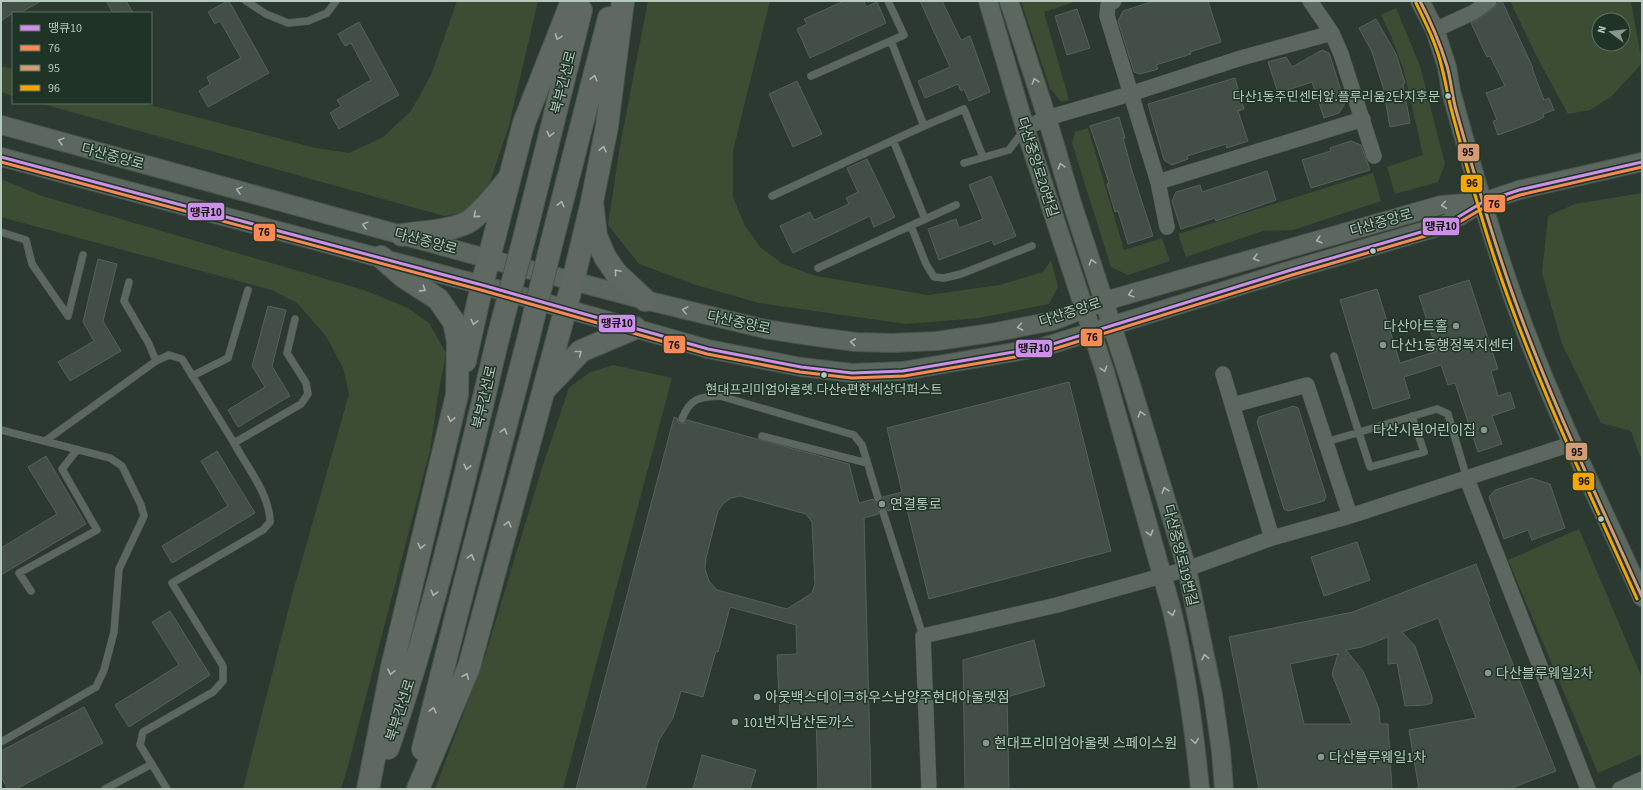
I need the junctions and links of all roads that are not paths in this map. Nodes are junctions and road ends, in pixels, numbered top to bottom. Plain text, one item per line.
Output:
1 (246, 1) edge
2 (336, 1) edge
3 (572, 1) edge
4 (584, 1) edge
5 (614, 1) edge
6 (623, 1) edge
7 (888, 1) edge
8 (988, 1) edge
9 (1009, 1) edge
10 (1114, 1) edge
11 (1310, 1) edge
12 (1420, 1) edge
13 (1489, 1) edge
14 (1435, 30) junction
15 (1332, 33) junction
16 (891, 41) junction
17 (811, 76) dead end
18 (1130, 94) junction
19 (1047, 118) junction
20 (1363, 118) junction
21 (1, 125) edge
22 (924, 126) junction
23 (1025, 128) junction
24 (893, 140) junction
25 (1374, 156) dead end
26 (1, 157) edge
27 (983, 158) junction
28 (1642, 162) edge
29 (964, 163) dead end
30 (511, 175) junction
31 (1158, 182) junction
32 (772, 196) dead end
33 (592, 202) junction
34 (1483, 202) junction
35 (956, 205) dead end
36 (925, 220) junction
37 (911, 226) junction
38 (1167, 227) dead end
39 (1, 232) edge
40 (402, 235) junction
41 (1032, 246) dead end
42 (83, 255) dead end
43 (381, 257) junction
44 (489, 259) junction
45 (818, 268) dead end
46 (573, 281) junction
47 (129, 282) dead end
48 (482, 284) junction
49 (248, 290) dead end
50 (644, 300) junction
51 (1105, 301) junction
52 (566, 308) junction
53 (1084, 309) junction
54 (295, 319) dead end
55 (1112, 326) junction
56 (635, 328) junction
57 (1092, 332) junction
58 (1334, 356) dead end
59 (156, 361) junction
60 (1223, 374) dead end
61 (192, 376) junction
62 (543, 392) junction
63 (457, 395) junction
64 (1233, 405) junction
65 (1412, 416) junction
66 (682, 419) dead end
67 (1, 430) edge
68 (1359, 432) junction
69 (762, 436) dead end
70 (45, 441) junction
71 (1326, 442) junction
72 (234, 443) junction
73 (1571, 444) junction
74 (77, 450) junction
75 (867, 463) junction
76 (1467, 479) junction
77 (878, 498) dead end
78 (883, 512) dead end
79 (1350, 516) junction
80 (1272, 538) junction
81 (1187, 569) junction
82 (1161, 576) junction
83 (31, 591) dead end
84 (1642, 597) edge
85 (923, 636) junction
86 (1, 742) edge
87 (152, 764) junction
88 (1642, 779) edge
89 (105, 789) edge
90 (167, 789) edge
91 (368, 789) edge
92 (373, 789) edge
93 (413, 789) edge
94 (418, 789) edge
95 (929, 789) edge
96 (1200, 789) edge
97 (1224, 789) edge
98 (1588, 789) edge
99 (1620, 789) edge

1 - 2 lane
3 -> 30 highway
4 -> 92 highway, 북부간선로, bridge
93 -> 5 highway, 북부간선로, bridge
33 -> 6 highway
7 - 16 lane
8 - 23 street, 다산중앙로20번길
19 -> 9 street, 다산중앙로20번길
10 - 18 street
11 - 15 street
12 - 14 street
13 - 14 street
14 - 34 street
15 - 18 street
15 - 20 street
16 - 17 lane
16 - 22 lane
18 - 19 street
18 - 31 street
19 - 23 street
51 -> 19 street, 다산중앙로20번길
20 - 25 street
20 - 31 street
40 -> 21 street, 다산중앙로
22 - 24 lane
22 - 27 lane
23 - 27 lane
23 - 53 street, 다산중앙로20번길
24 - 32 lane
24 - 36 lane
26 - 43 street, 다산중앙로
27 - 29 lane
28 - 34 street
30 -> 40 highway
30 - 44 highway
31 - 38 street
33 - 46 highway
50 -> 33 highway
34 -> 51 street, 다산중앙로
34 - 55 street, 다산중앙로
34 - 73 street
35 - 36 lane
36 - 37 lane
37 - 41 lane
37 - 45 lane
39 - 42 lane
40 - 44 street, 다산중앙로
43 - 48 street, 다산중앙로
43 -> 63 highway
44 - 46 street, 다산중앙로
44 - 48 highway
46 - 50 street, 다산중앙로
46 - 52 highway
47 - 59 lane
48 - 52 street, 다산중앙로
48 -> 63 highway
49 - 61 lane
53 -> 50 street, 다산중앙로
51 - 53 street, 다산중앙로
51 - 55 street, 다산중앙로20번길
52 - 56 street, 다산중앙로
52 - 62 highway
53 - 57 street, 다산중앙로20번길
54 - 72 lane
55 - 57 street, 다산중앙로
81 -> 55 street, 다산중앙로19번길
56 - 57 street, 다산중앙로
62 -> 56 highway
57 -> 82 street, 다산중앙로19번길
58 - 68 lane
59 - 61 lane
59 - 70 lane
60 - 64 street
61 - 72 lane
94 -> 62 highway
63 -> 91 highway
64 - 71 street
64 - 80 street
65 - 68 lane
65 - 68 lane
65 - 76 lane
66 - 75 lane
67 - 70 lane
68 - 71 lane
69 - 75 lane
70 - 74 lane
71 - 79 street
72 - 87 lane
73 - 76 street
73 - 84 street
74 - 83 lane
74 - 86 lane
75 - 77 lane
76 - 79 street
76 - 98 street
78 - 85 lane
79 - 80 street
80 - 81 street
81 - 82 street
97 -> 81 street, 다산중앙로19번길
82 - 85 street
82 -> 96 street, 다산중앙로19번길
85 - 95 street
87 - 89 lane
87 - 90 lane
88 - 99 street

